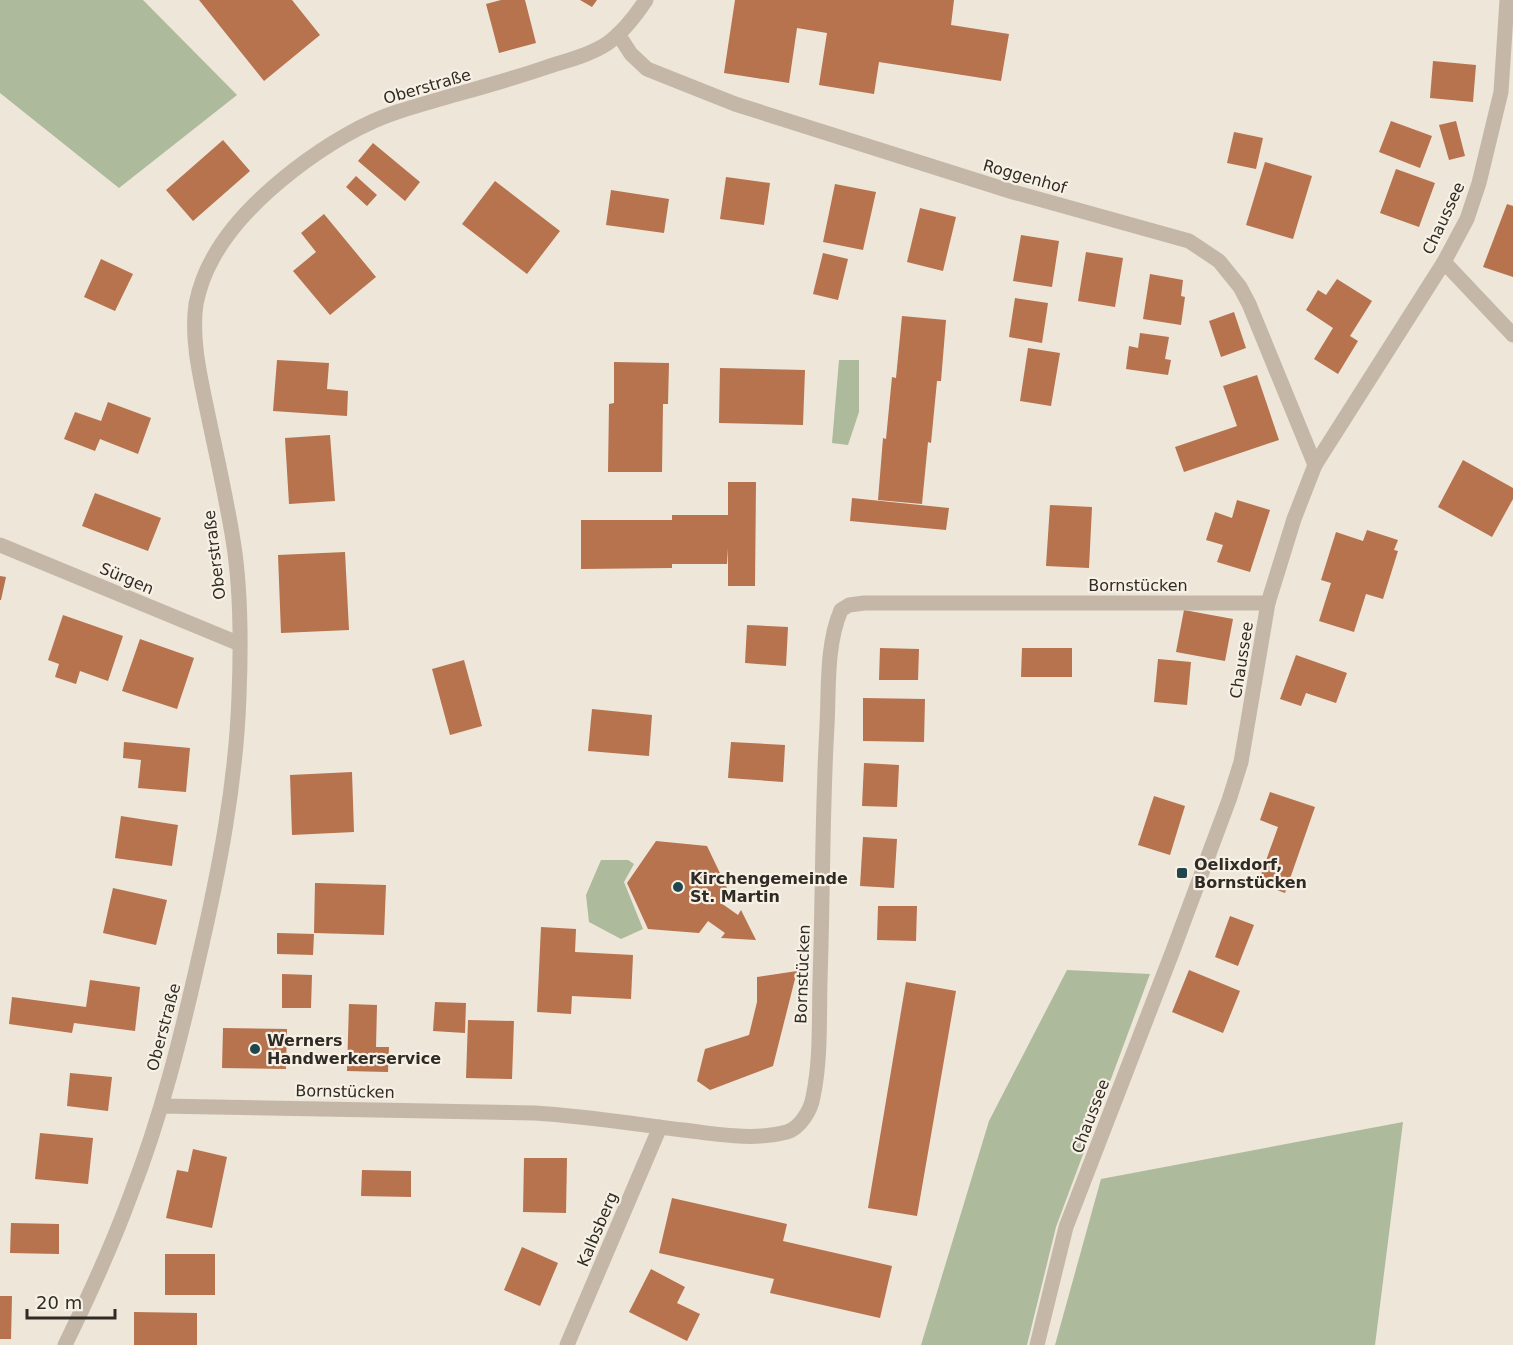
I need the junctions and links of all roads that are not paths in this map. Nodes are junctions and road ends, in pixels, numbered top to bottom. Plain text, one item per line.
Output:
1 (646, 0) edge
2 (1507, 0) edge
3 (618, 34) junction
4 (1444, 262) junction
5 (1513, 335) edge
6 (1315, 465) junction
7 (0, 545) edge
8 (1268, 603) junction
9 (240, 644) junction
10 (161, 1106) junction
11 (660, 1127) junction
12 (65, 1345) edge
13 (567, 1345) edge
14 (1037, 1345) edge

1 - 3 street, Oberstraße
2 - 4 street, Chaussee
3 - 6 street, Roggenhof
3 - 9 street, Oberstraße
4 - 5 street
4 - 6 street, Chaussee
6 - 8 street, Chaussee
7 - 9 street, Sürgen
8 - 11 street, Bornstücken
8 - 14 street, Chaussee
9 - 10 street, Oberstraße
10 - 11 street, Bornstücken
10 - 12 street, Oberstraße
11 - 13 street, Kalbsberg

